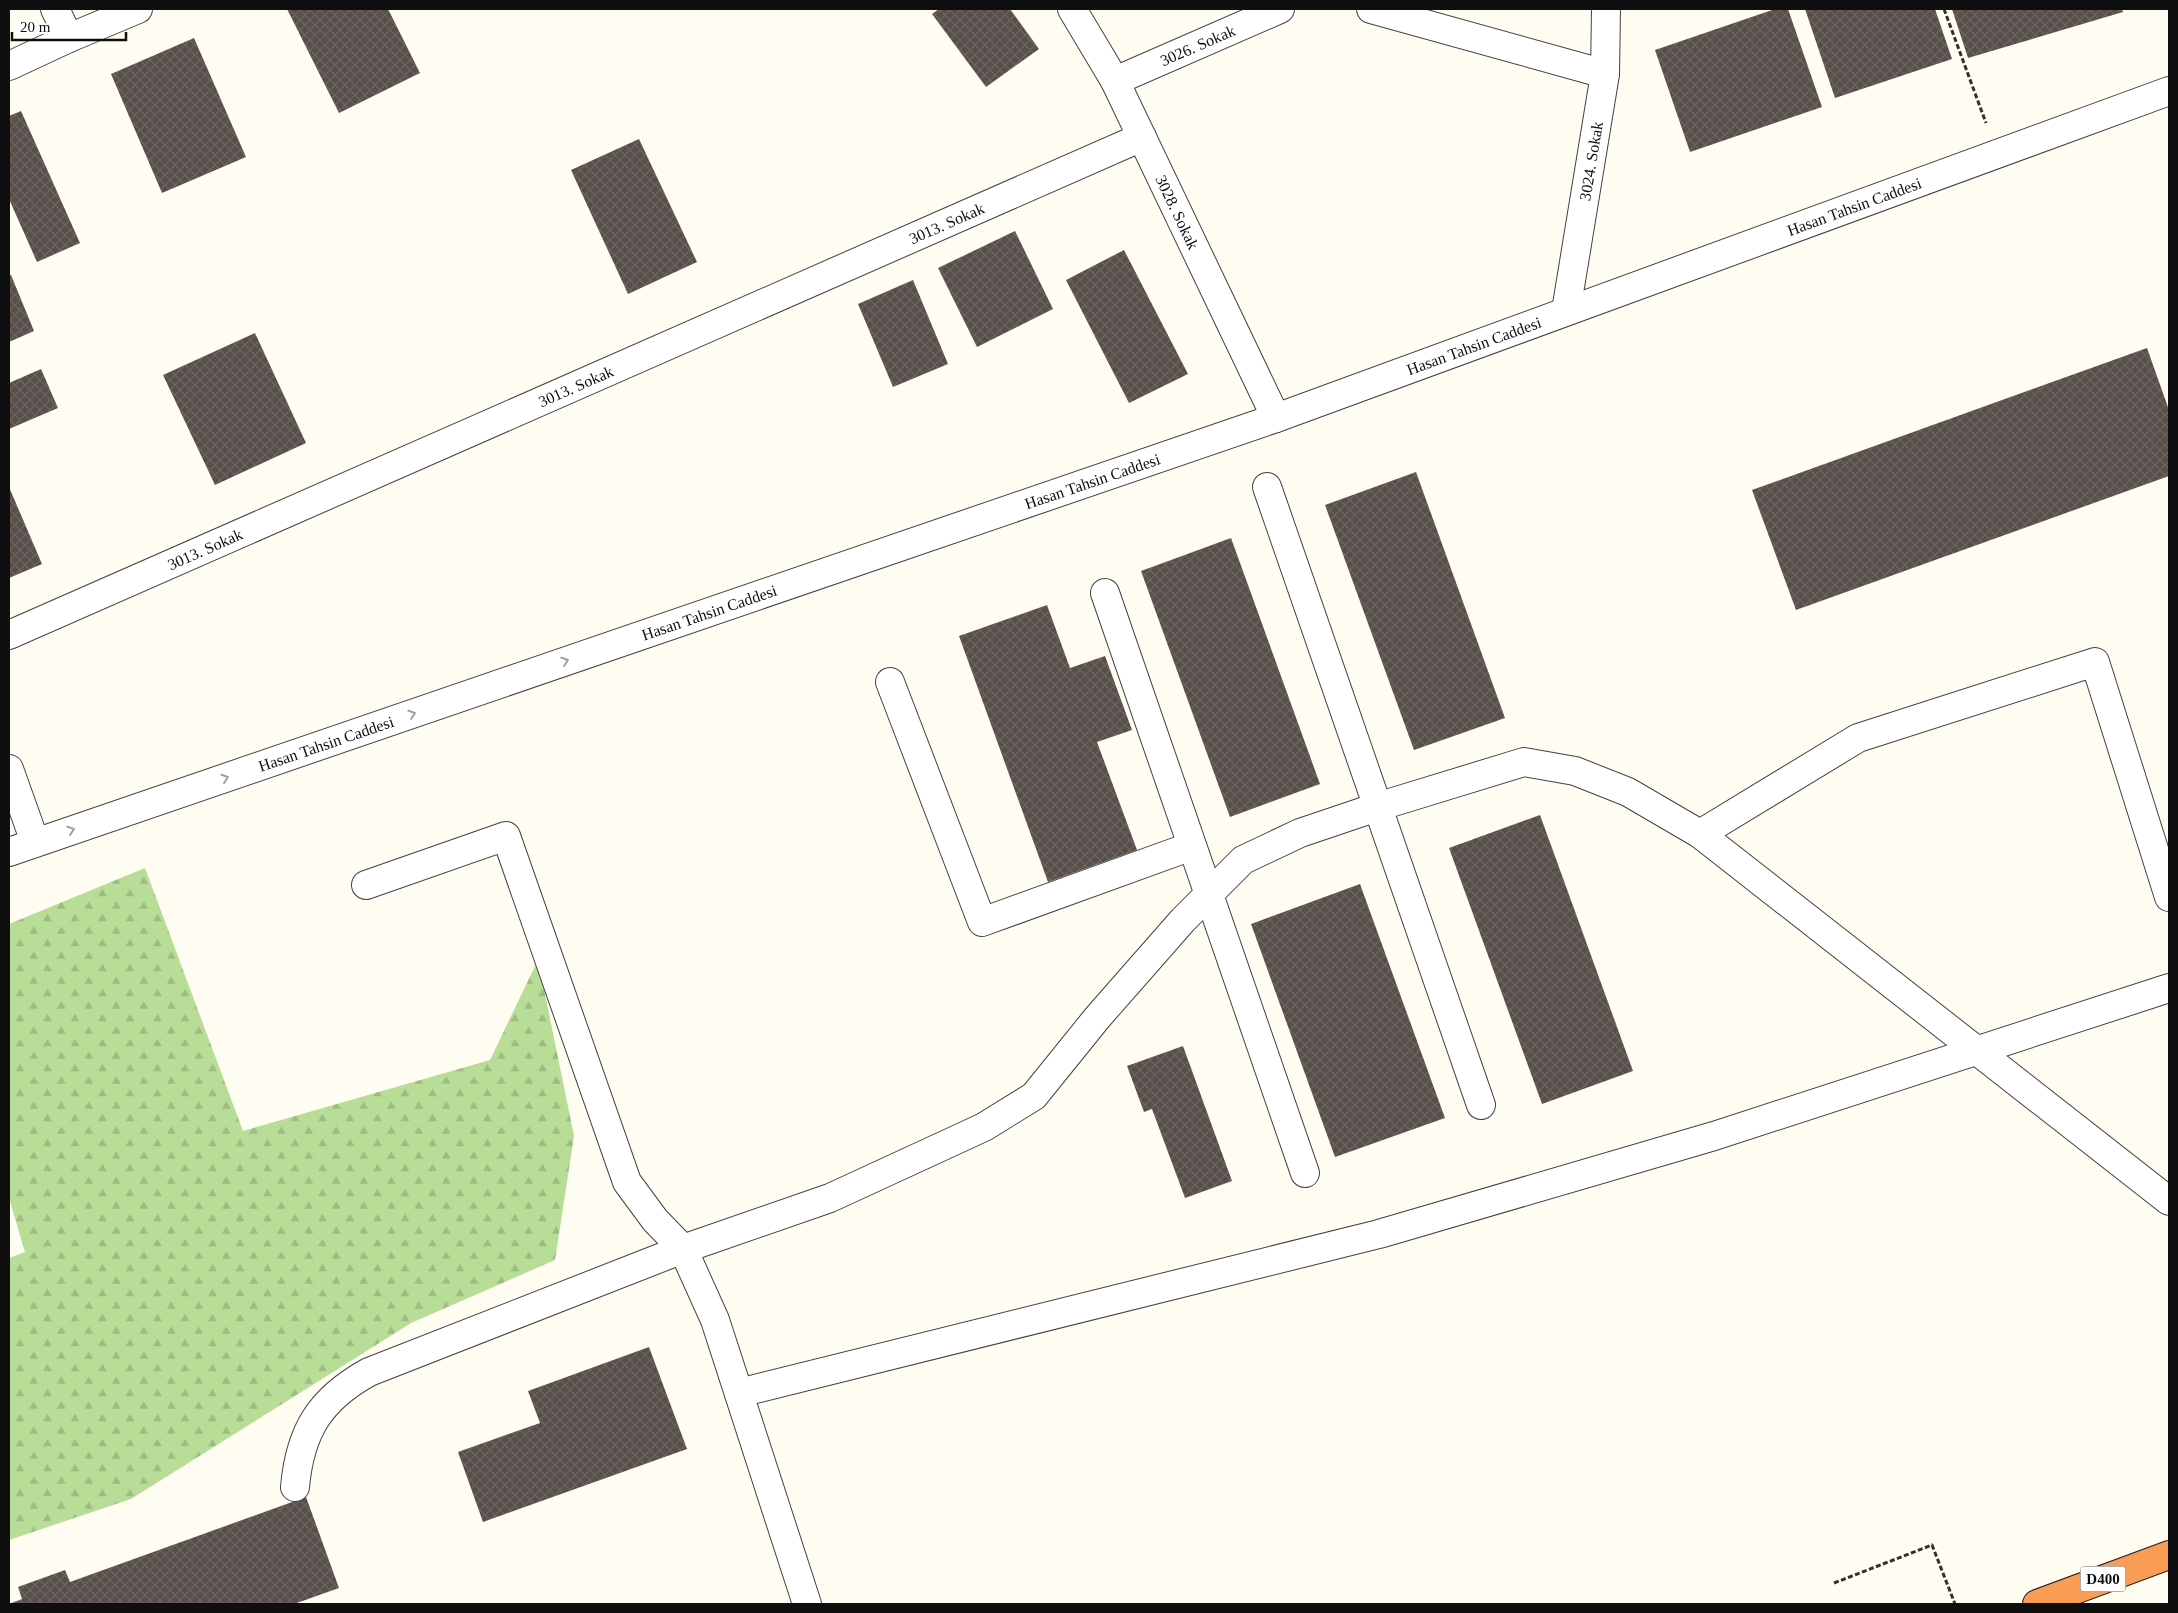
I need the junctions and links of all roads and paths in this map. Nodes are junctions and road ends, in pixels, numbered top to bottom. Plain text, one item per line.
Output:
1 (55, 9) edge
2 (138, 9) edge
3 (1072, 9) edge
4 (1280, 9) edge
5 (1371, 9) edge
6 (1606, 9) edge
7 (1944, 9) edge
8 (1412, 14) edge
9 (69, 38) junction
10 (9, 66) edge
11 (1605, 74) junction
12 (1115, 81) junction
13 (2169, 91) edge
14 (1142, 137) junction
15 (1997, 154) junction
16 (1566, 311) junction
17 (1276, 418) junction
18 (1267, 487) dead end
19 (1105, 593) dead end
20 (9, 635) edge
21 (890, 682) dead end
22 (9, 769) edge
23 (1377, 806) junction
24 (1700, 834) junction
25 (35, 842) junction
26 (1192, 846) junction
27 (9, 852) edge
28 (366, 885) dead end
29 (1208, 894) junction
30 (2169, 897) edge
31 (2169, 988) edge
32 (1976, 1052) junction
33 (1480, 1105) dead end
34 (1305, 1173) dead end
35 (2169, 1202) edge
36 (683, 1249) junction
37 (739, 1393) junction
38 (295, 1486) dead end
39 (2169, 1555) edge
40 (1834, 1583) dead end
41 (807, 1604) edge
42 (1955, 1604) edge
43 (2037, 1604) edge

1 - 9 street
2 - 9 street
3 - 12 street, 3028. Sokak
4 - 12 street, 3026. Sokak
5 - 8 street
6 - 11 street, 3024. Sokak
7 - 15 path
8 - 11 street
9 - 10 street
11 - 16 street, 3024. Sokak
12 - 14 street, 3028. Sokak
13 - 15 street, Hasan Tahsin Caddesi
14 - 17 street, 3028. Sokak
14 - 20 street, 3013. Sokak
15 - 16 street, Hasan Tahsin Caddesi
16 - 17 street, Hasan Tahsin Caddesi
25 -> 17 street, Hasan Tahsin Caddesi
18 - 23 street
19 - 26 street
21 - 26 street
22 - 25 street
23 - 24 street
23 - 29 street
23 - 33 street
24 - 30 street
24 - 32 street
25 - 27 street, Hasan Tahsin Caddesi
26 - 29 street
28 - 36 street
29 - 34 street
29 - 36 street
31 - 32 street
32 - 35 street
32 - 37 street
36 - 37 street
36 - 38 street
37 - 41 street
39 - 43 highway, D400
40 - 42 path

